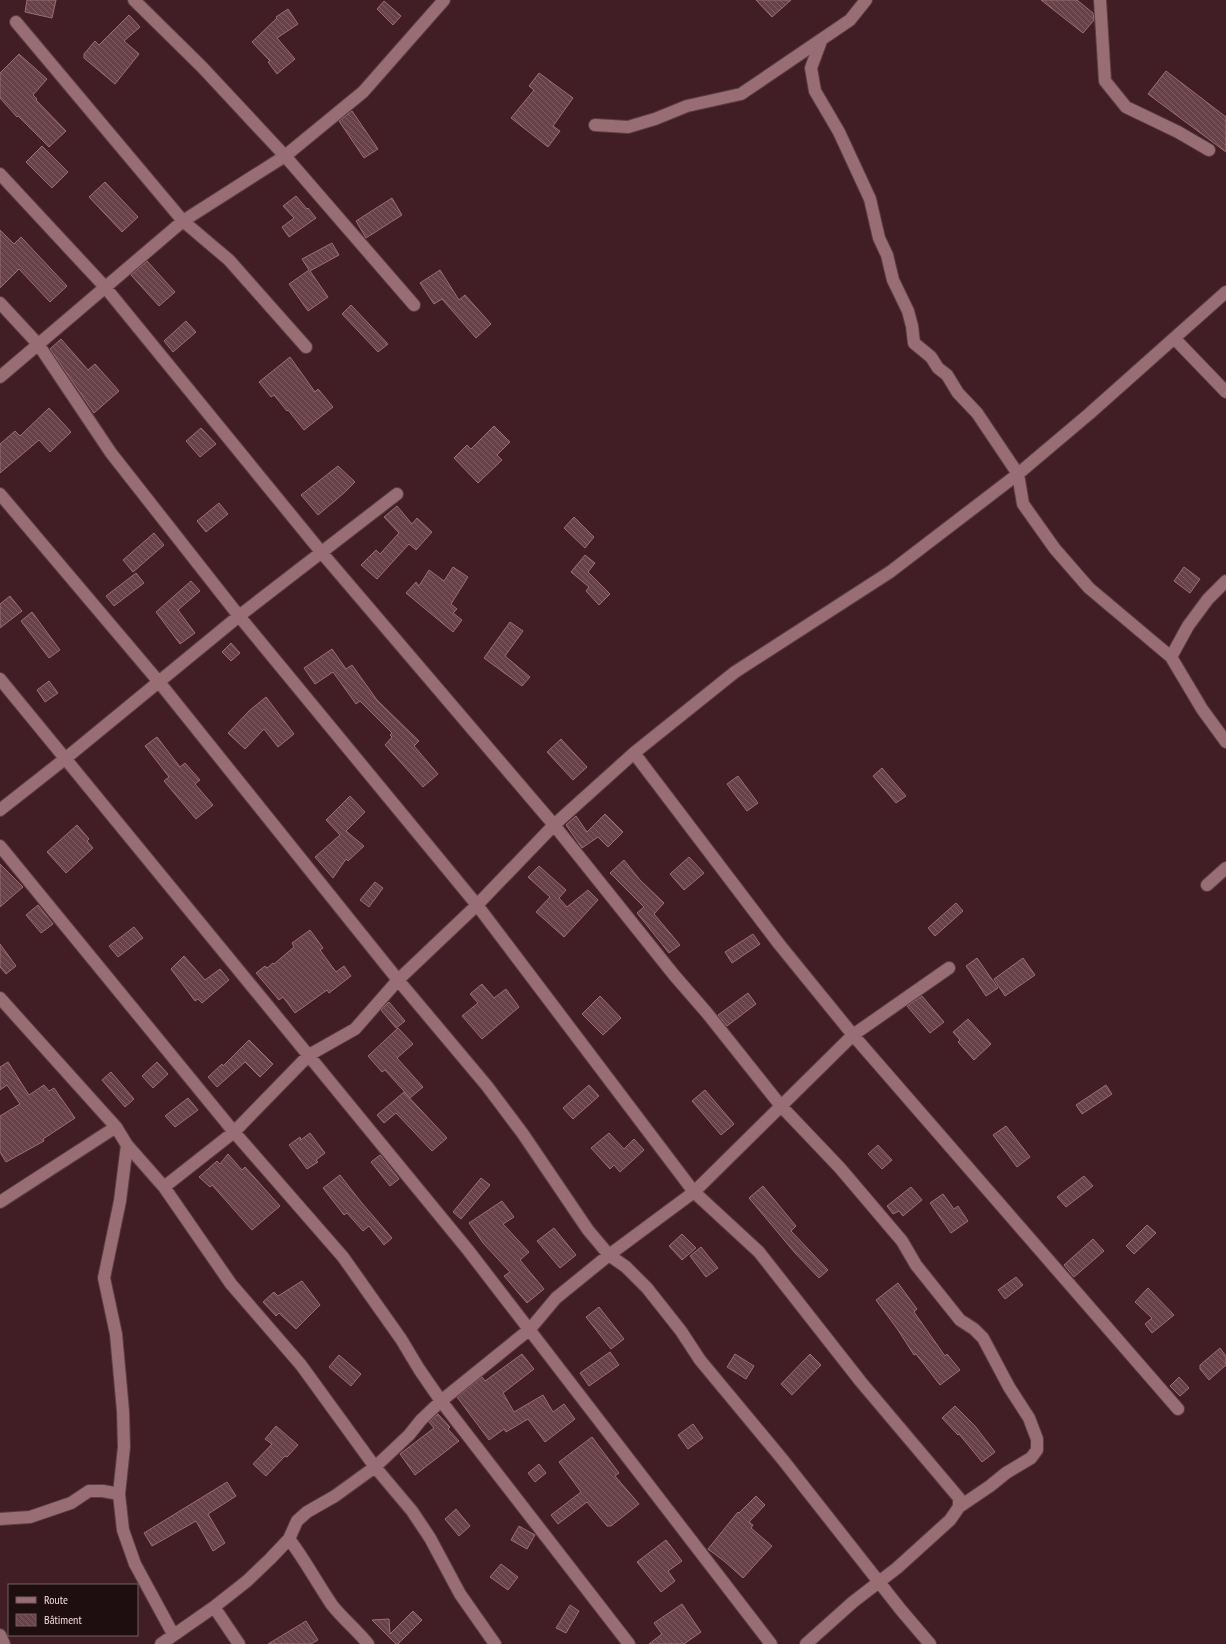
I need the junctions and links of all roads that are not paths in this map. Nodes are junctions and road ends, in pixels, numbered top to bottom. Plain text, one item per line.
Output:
1 (134, 0) edge
2 (444, 0) edge
3 (866, 0) edge
4 (1100, 0) edge
5 (16, 22) dead end
6 (821, 40) junction
7 (595, 125) dead end
8 (1209, 150) dead end
9 (286, 156) junction
10 (0, 174) edge
11 (183, 221) junction
12 (105, 287) junction
13 (1226, 292) edge
14 (0, 303) edge
15 (414, 305) dead end
16 (1174, 338) junction
17 (38, 344) junction
18 (306, 346) dead end
19 (0, 377) edge
20 (1226, 392) edge
21 (1018, 474) junction
22 (0, 494) edge
23 (397, 494) dead end
24 (322, 553) junction
25 (1226, 581) edge
26 (239, 616) junction
27 (1171, 657) junction
28 (0, 679) edge
29 (159, 682) junction
30 (1226, 742) edge
31 (634, 752) junction
32 (66, 758) junction
33 (0, 810) edge
34 (554, 825) junction
35 (0, 846) edge
36 (1226, 868) edge
37 (1207, 885) dead end
38 (477, 905) junction
39 (949, 968) dead end
40 (398, 980) junction
41 (0, 998) edge
42 (854, 1035) junction
43 (309, 1055) junction
44 (780, 1106) junction
45 (116, 1127) junction
46 (234, 1132) junction
47 (127, 1145) junction
48 (164, 1186) junction
49 (694, 1192) junction
50 (0, 1202) edge
51 (610, 1255) junction
52 (530, 1329) junction
53 (441, 1401) junction
54 (1178, 1409) dead end
55 (375, 1466) junction
56 (119, 1494) junction
57 (959, 1507) junction
58 (0, 1519) edge
59 (289, 1539) junction
60 (879, 1582) junction
61 (214, 1607) junction
62 (174, 1634) junction
63 (0, 1635) edge
64 (4, 1644) edge
65 (161, 1644) edge
66 (239, 1644) edge
67 (368, 1644) edge
68 (495, 1644) edge
69 (629, 1644) edge
70 (771, 1644) edge
71 (806, 1644) edge
72 (930, 1644) edge

1 - 9 street
2 - 9 street
3 - 6 street
4 - 8 street
5 - 11 street
6 - 7 street
6 - 21 street
9 - 11 street
9 - 15 street
10 - 12 street
11 - 12 street
11 - 18 street
12 - 17 street
12 - 24 street
13 - 16 street
14 - 17 street
16 - 20 street
16 - 21 street
17 - 19 street
17 - 26 street
21 - 27 street
21 - 31 street
22 - 29 street
23 - 24 street
24 - 26 street
24 - 34 street
25 - 27 street
26 - 29 street
26 - 38 street
27 - 30 street
28 - 32 street
29 - 32 street
29 - 40 street
31 - 34 street
31 - 42 street
32 - 33 street
32 - 43 street
34 - 38 street
34 - 44 street
35 - 46 street
36 - 37 street
38 - 40 street
38 - 49 street
39 - 42 street
40 - 43 street
40 - 51 street
41 - 45 street
42 - 44 street
42 - 54 street
43 - 46 street
43 - 52 street
44 - 49 street
44 - 57 street
45 - 47 street
45 - 50 street
46 - 48 street
46 - 53 street
47 - 48 street
47 - 56 street
48 - 55 street
49 - 51 street
49 - 57 street
51 - 52 street
51 - 60 street
52 - 53 street
52 - 70 street
53 - 55 street
53 - 69 street
55 - 59 street
55 - 68 street
56 - 58 street
56 - 62 street
57 - 60 street
59 - 61 street
59 - 67 street
60 - 71 street
60 - 72 street
61 - 62 street
61 - 66 street
62 - 65 street
63 - 64 street

